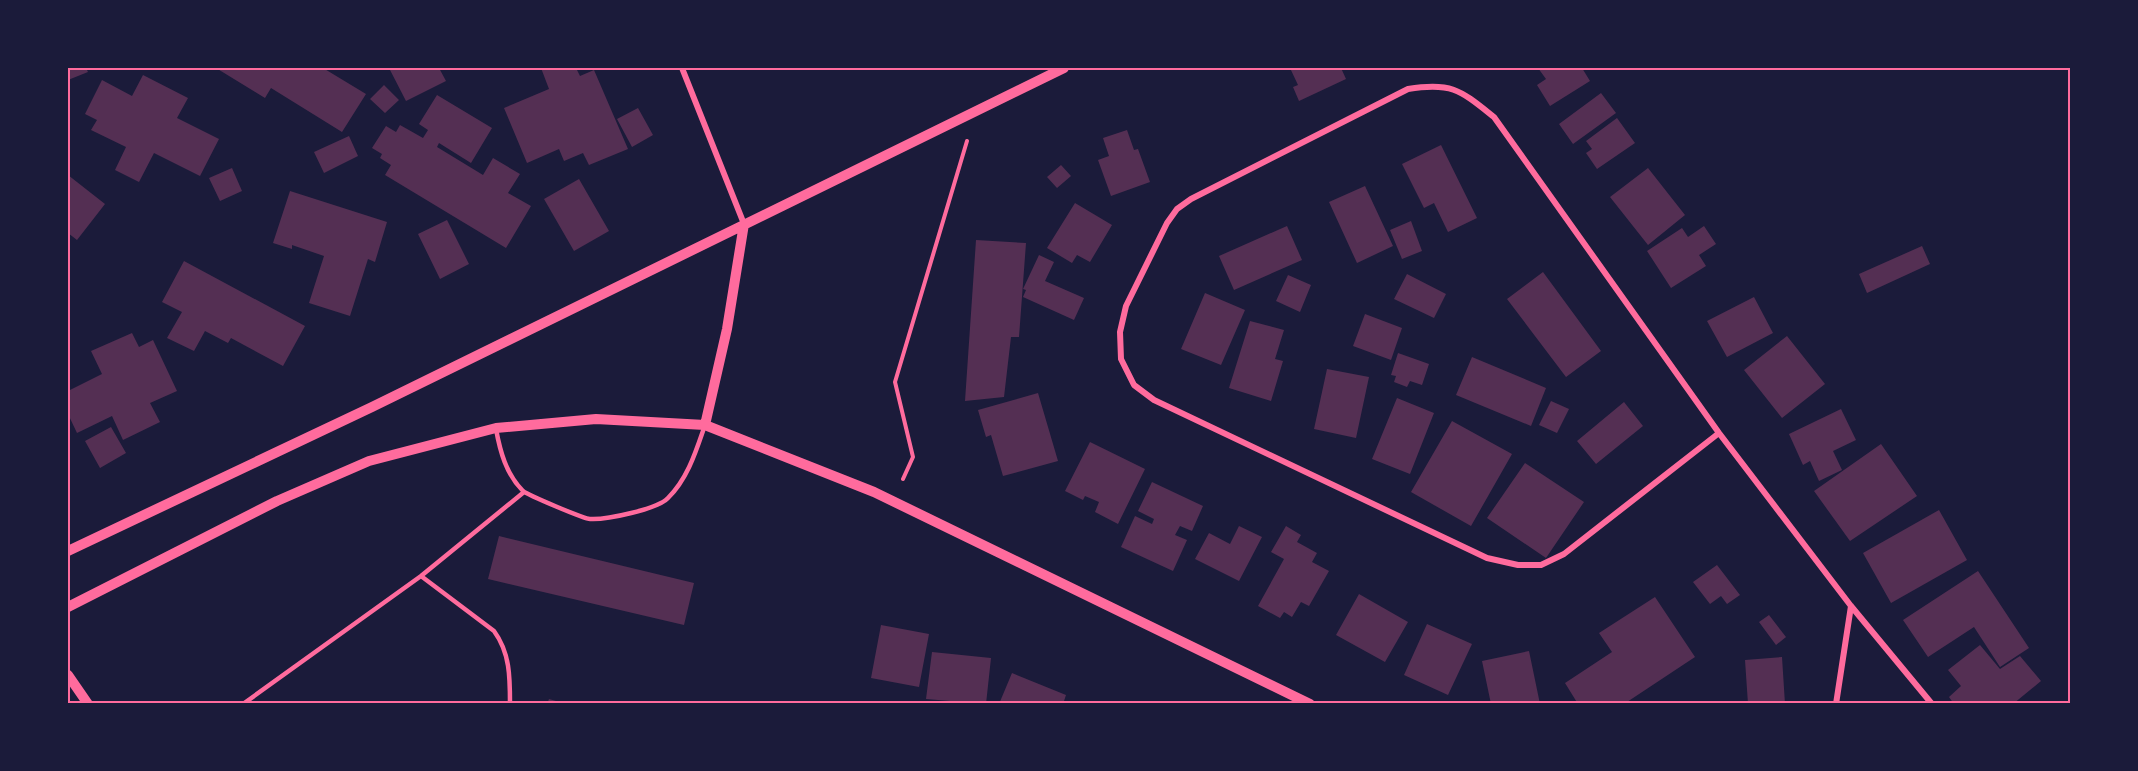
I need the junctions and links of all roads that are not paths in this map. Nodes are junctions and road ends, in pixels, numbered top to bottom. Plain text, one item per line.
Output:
1 (682, 68) edge
2 (1064, 68) edge
3 (744, 224) junction
4 (705, 425) junction
5 (496, 428) junction
6 (1719, 433) junction
7 (524, 492) junction
8 (68, 551) edge
9 (421, 576) junction
10 (1851, 606) junction
11 (68, 607) edge
12 (68, 675) edge
13 (88, 704) edge
14 (243, 704) edge
15 (510, 704) edge
16 (1310, 704) edge
17 (1836, 704) edge
18 (1932, 704) edge

1 - 3 street
2 - 3 street
3 - 4 street
3 - 8 street
4 - 5 street
4 - 7 lane
4 - 16 street
5 - 7 lane
5 - 11 street
6 - 6 street
6 - 10 street
7 - 9 lane
9 - 14 lane
9 - 15 lane
10 - 17 street
10 - 18 street
12 - 13 street

